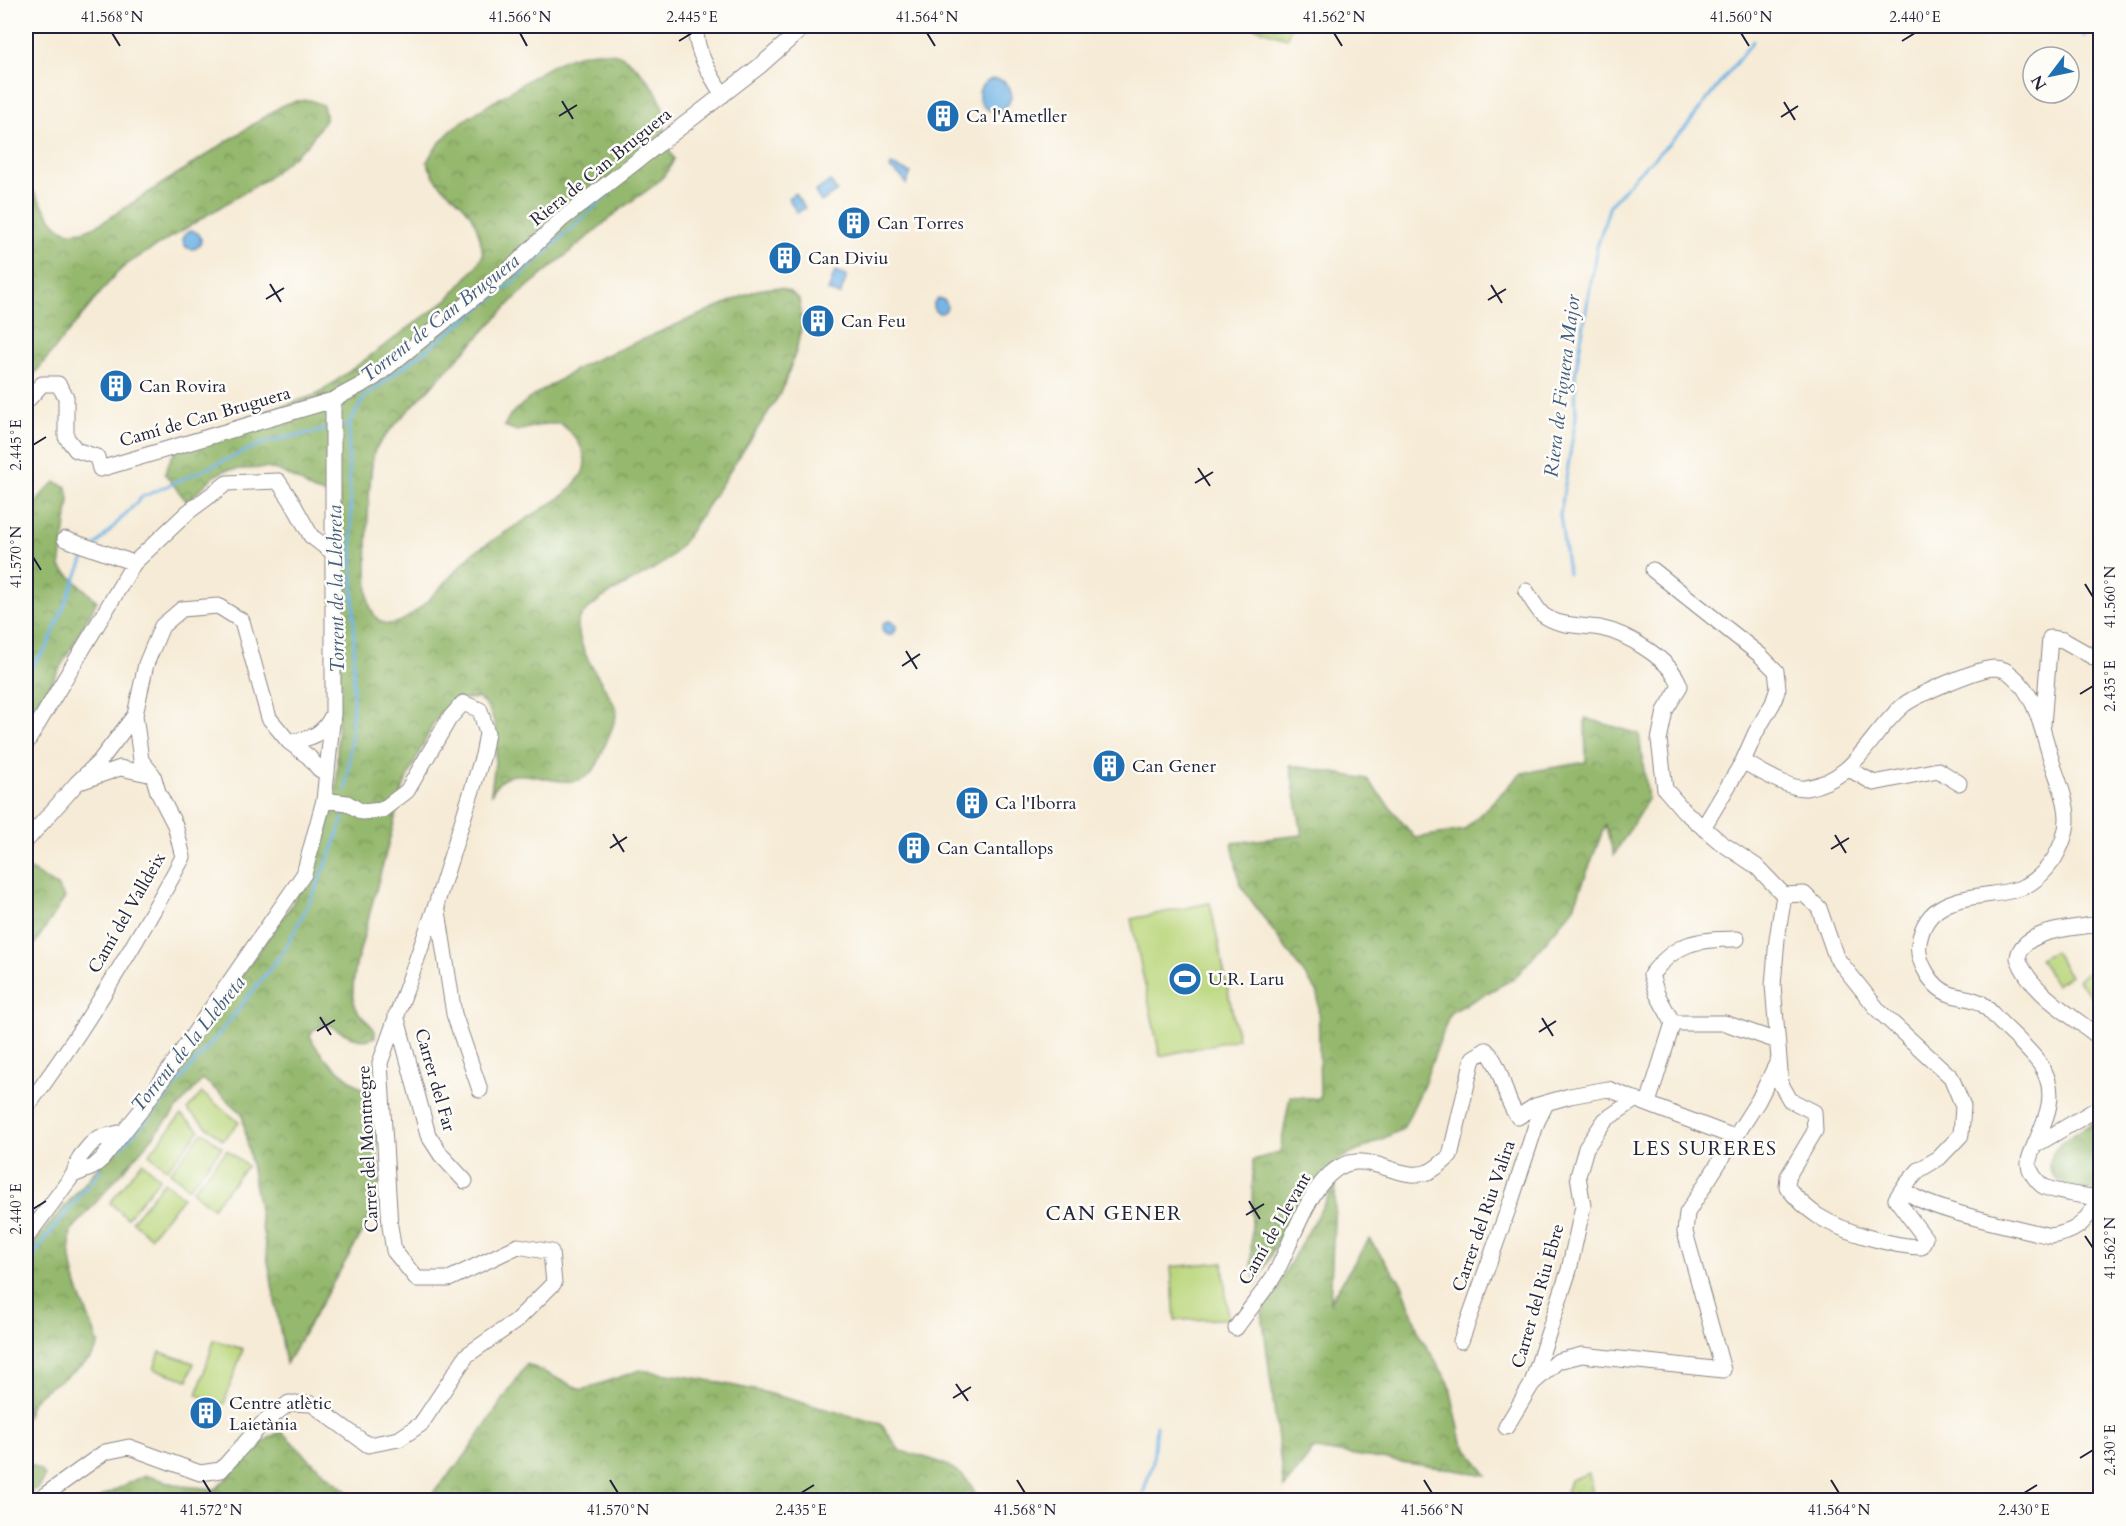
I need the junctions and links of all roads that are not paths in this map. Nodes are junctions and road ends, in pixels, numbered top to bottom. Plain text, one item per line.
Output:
1 (697, 26) edge
2 (805, 26) edge
3 (723, 95) junction
4 (333, 400) junction
5 (26, 402) edge
6 (65, 539) dead end
7 (332, 552) junction
8 (134, 563) junction
9 (1653, 570) dead end
10 (1526, 591) dead end
11 (2100, 661) edge
12 (333, 714) junction
13 (135, 715) junction
14 (2043, 731) junction
15 (289, 742) junction
16 (26, 744) edge
17 (1743, 761) junction
18 (1849, 769) junction
19 (327, 774) junction
20 (153, 775) junction
21 (77, 783) junction
22 (1959, 783) dead end
23 (324, 800) junction
24 (1703, 828) junction
25 (26, 841) edge
26 (1784, 895) junction
27 (437, 902) junction
28 (2100, 924) edge
29 (1737, 939) dead end
30 (396, 1015) junction
31 (1673, 1023) junction
32 (2100, 1038) edge
33 (1778, 1041) junction
34 (1779, 1059) junction
35 (480, 1090) dead end
36 (1642, 1101) junction
37 (1546, 1104) junction
38 (2100, 1107) edge
39 (26, 1108) edge
40 (1734, 1137) junction
41 (2034, 1146) junction
42 (465, 1181) dead end
43 (1903, 1188) junction
44 (2100, 1199) edge
45 (26, 1238) edge
46 (1236, 1328) dead end
47 (1461, 1341) dead end
48 (1532, 1384) junction
49 (1506, 1427) dead end
50 (38, 1500) edge

1 - 3 street
2 - 3 street, Riera de Can Bruguera
3 - 4 street, Riera de Can Bruguera
4 - 5 street, Camí de Can Bruguera
4 - 7 street
6 - 8 street
7 - 8 street
7 - 12 street
8 - 16 street
9 - 17 street
10 - 24 street
11 - 14 street
12 - 15 street
12 - 19 street
13 - 15 street, Camí del Valldeix
13 - 20 street, Camí del Valldeix
13 - 21 street
14 - 18 street
14 - 41 street
15 - 19 street, Camí del Valldeix
17 - 18 street
17 - 24 street
18 - 22 street
19 - 23 street
20 - 21 street
20 - 39 street, Camí del Valldeix
21 - 25 street
23 - 27 street, Carrer del Montnegre
23 - 45 street
24 - 26 street
26 - 33 street
26 - 43 street
27 - 30 street, Carrer del Montnegre
27 - 35 street
28 - 32 street
29 - 31 street
30 - 42 street, Carrer del Far
30 - 50 street, Carrer del Montnegre
31 - 33 street
31 - 36 street
33 - 34 street
34 - 40 street
34 - 43 street
36 - 37 street
36 - 40 street
36 - 48 street, Carrer del Riu Ebre
37 - 46 street, Camí de Llevant
37 - 47 street, Carrer del Riu Valira
38 - 41 street
40 - 48 street
41 - 44 street
43 - 44 street
48 - 49 street

